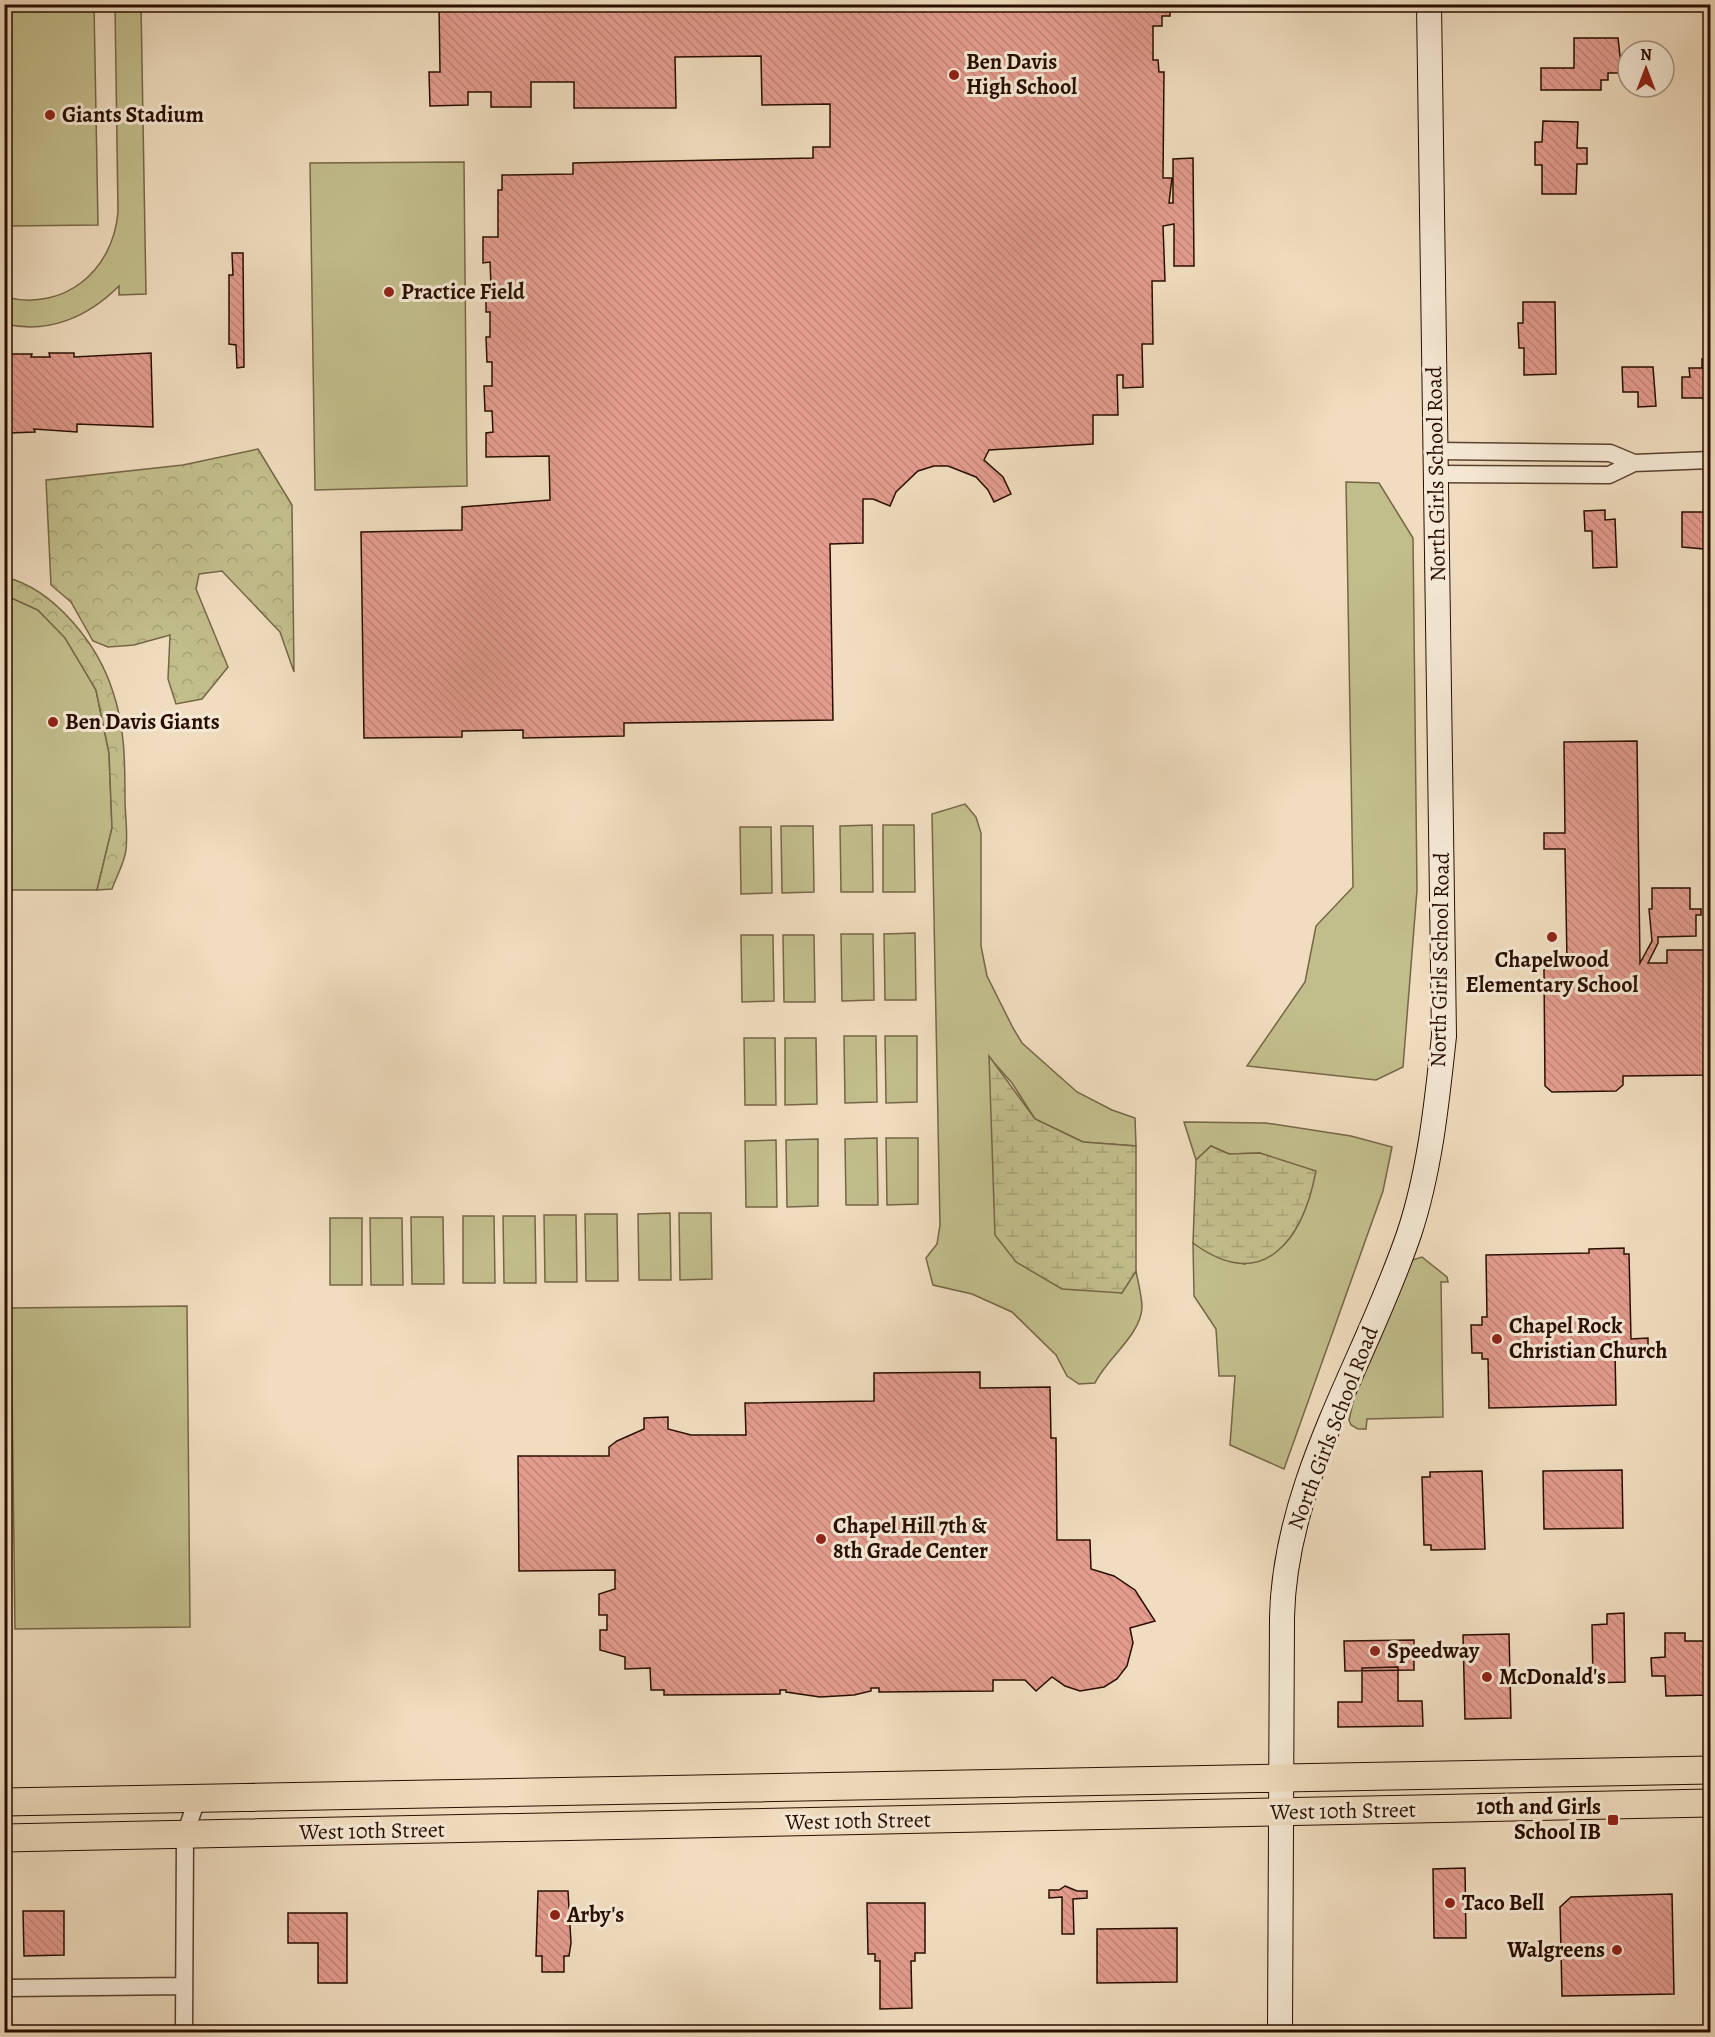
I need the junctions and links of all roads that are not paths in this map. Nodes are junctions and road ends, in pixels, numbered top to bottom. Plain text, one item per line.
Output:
1 (1429, 4) edge
2 (1710, 460) edge
3 (1436, 462) junction
4 (1710, 1770) edge
5 (1282, 1779) junction
6 (197, 1799) junction
7 (4, 1802) edge
8 (1710, 1803) edge
9 (1282, 1812) junction
10 (185, 1835) junction
11 (4, 1838) edge
12 (184, 1986) junction
13 (9, 1988) dead end
14 (184, 2032) edge
15 (1280, 2032) edge

1 - 3 main road, North Girls School Road
2 - 3 street
3 - 5 main road, North Girls School Road
4 - 5 main road, West 10th Street
5 - 6 main road, West 10th Street
5 - 9 main road, North Girls School Road
6 - 7 main road, West 10th Street
6 - 10 street
8 - 9 main road, West 10th Street
9 - 10 main road, West 10th Street
9 - 15 main road, North Girls School Road
10 - 11 main road, West 10th Street
10 - 12 street
12 - 13 street
12 - 14 street

